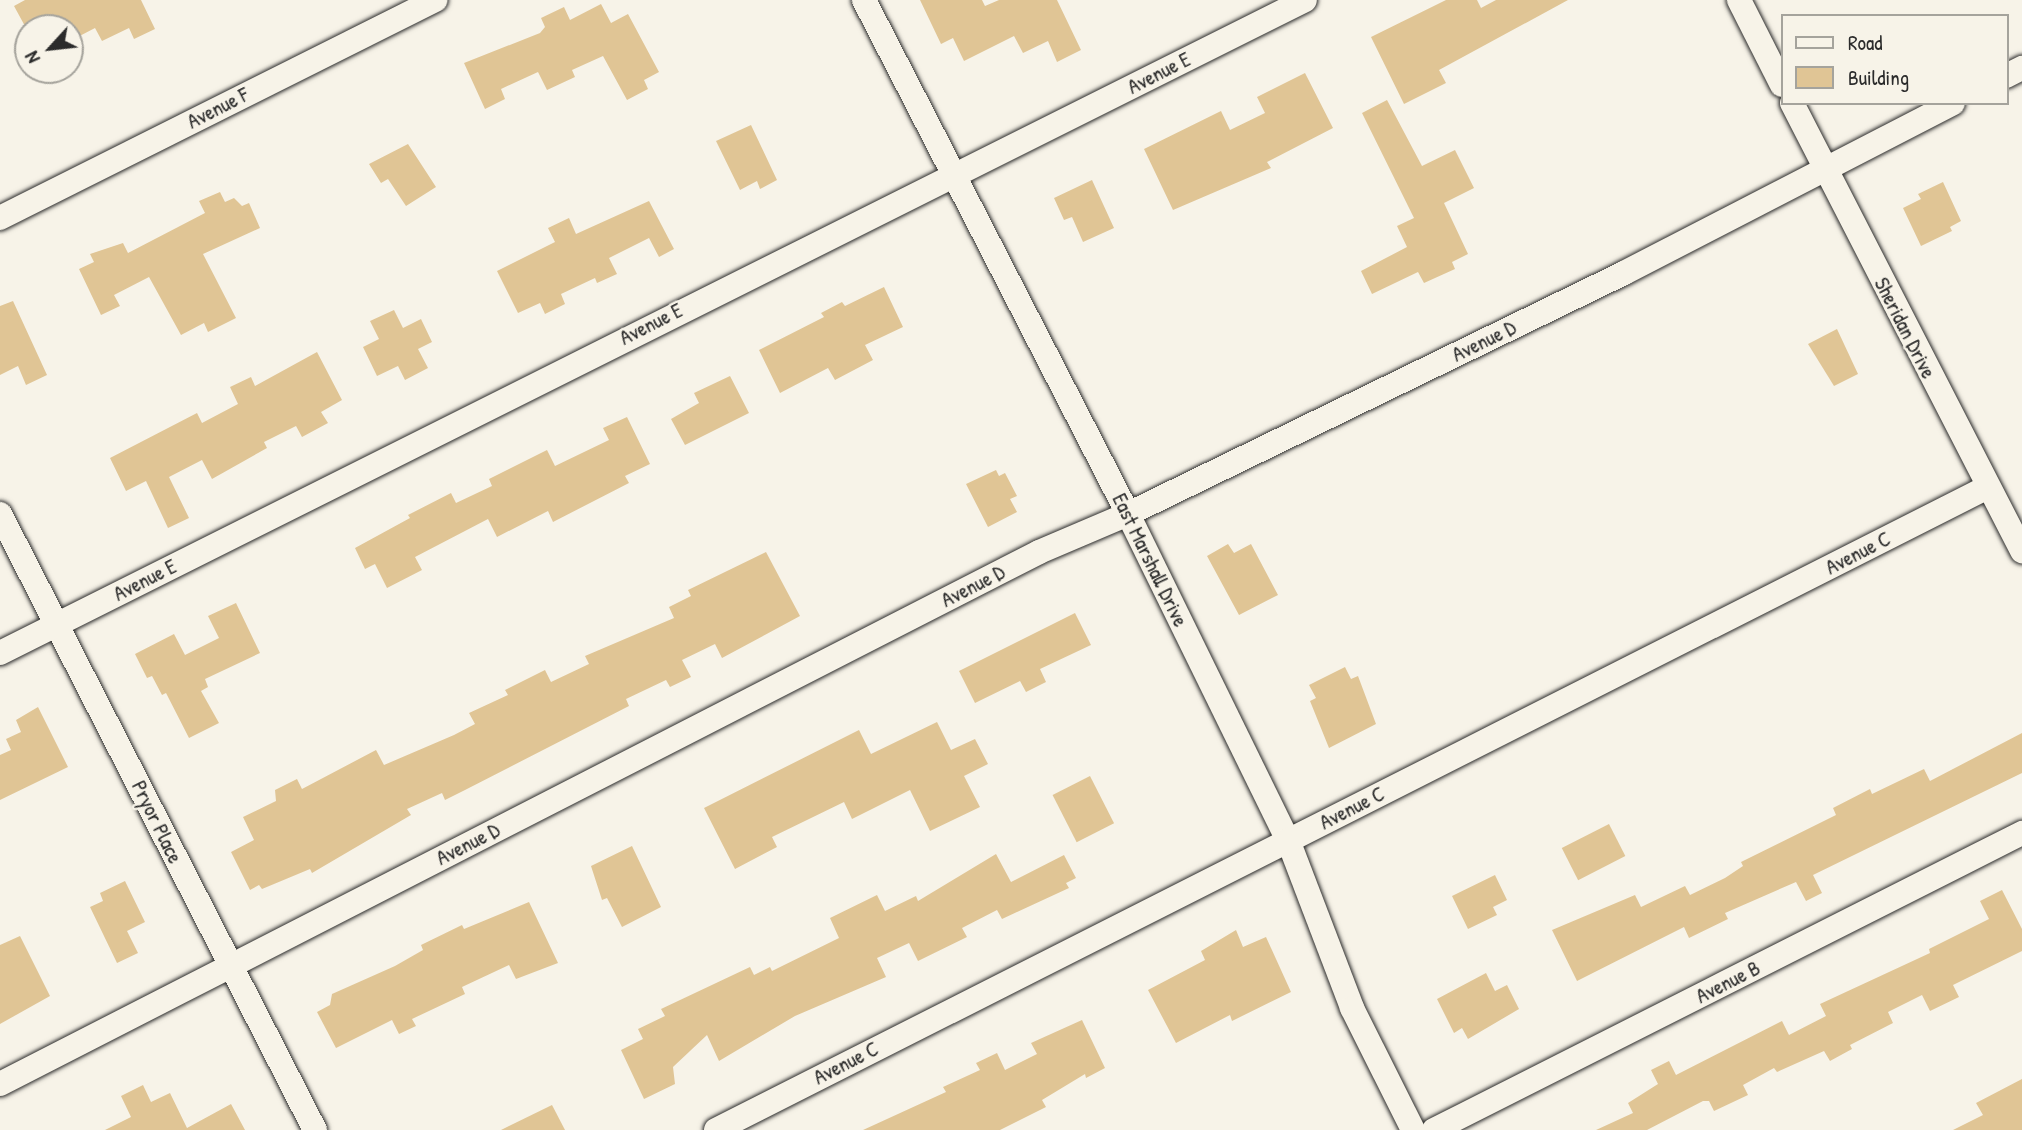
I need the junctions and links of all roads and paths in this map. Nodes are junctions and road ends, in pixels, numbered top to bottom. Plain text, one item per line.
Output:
1 (436, 0) edge
2 (864, 0) edge
3 (1305, 0) edge
4 (1739, 0) edge
5 (1780, 81) edge
6 (1793, 105) edge
7 (1949, 105) edge
8 (1825, 168) junction
9 (952, 176) junction
10 (0, 218) edge
11 (1988, 487) junction
12 (0, 514) edge
13 (1128, 514) junction
14 (2022, 551) edge
15 (58, 624) junction
16 (0, 653) edge
17 (2022, 833) edge
18 (1288, 840) junction
19 (229, 967) junction
20 (0, 1084) edge
21 (315, 1130) edge
22 (716, 1130) edge
23 (1413, 1130) edge
24 (1434, 1130) edge

1 - 10 street, Avenue F
2 - 9 street, East Marshall Drive
3 - 9 street, Avenue E
4 - 5 street
6 - 8 street, Sheridan Drive
7 - 8 street, Avenue D
8 - 11 street, Sheridan Drive
8 - 13 street, Avenue D
9 - 13 street, East Marshall Drive
9 - 15 street, Avenue E
11 - 14 street, Sheridan Drive
11 - 18 street, Avenue C
12 - 15 street, Pryor Place
13 - 18 street, East Marshall Drive
13 - 19 street, Avenue D
15 - 16 street, Avenue E
15 - 19 street, Pryor Place
17 - 24 street, Avenue B
18 - 22 street, Avenue C
18 - 23 street, East Marshall Drive
19 - 20 street, Avenue D
19 - 21 street, Pryor Place

